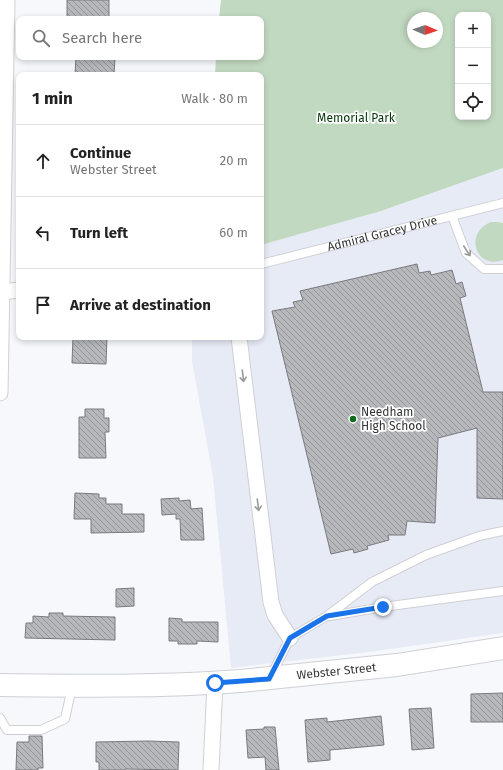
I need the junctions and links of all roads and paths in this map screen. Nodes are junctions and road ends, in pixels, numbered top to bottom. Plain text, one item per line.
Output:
1 (7, 0) edge
2 (3, 49) edge
3 (503, 203) edge
4 (452, 216) junction
5 (264, 263) edge
6 (503, 269) edge
7 (16, 290) edge
8 (2, 292) junction
9 (238, 340) edge
10 (0, 346) edge
11 (0, 364) edge
12 (0, 393) edge
13 (503, 531) edge
14 (503, 591) edge
15 (327, 616) junction
16 (290, 638) junction
17 (503, 648) edge
18 (269, 679) junction
19 (215, 683) junction
20 (0, 685) edge
21 (72, 686) junction
22 (0, 718) edge
23 (211, 770) edge

1 - 2 street
2 - 8 street
3 - 4 lane, Admiral Gracey Drive
4 - 5 lane, Admiral Gracey Drive
4 -> 6 lane
7 - 8 street
8 - 10 street
9 -> 16 street
10 - 11 street
11 - 12 street
13 - 15 lane
14 - 15 lane
15 - 16 lane
16 - 18 lane
17 - 18 street, Webster Street
18 - 19 street, Webster Street
19 - 21 street, Webster Street
19 - 23 street
20 - 21 street, Webster Street
21 - 22 lane

